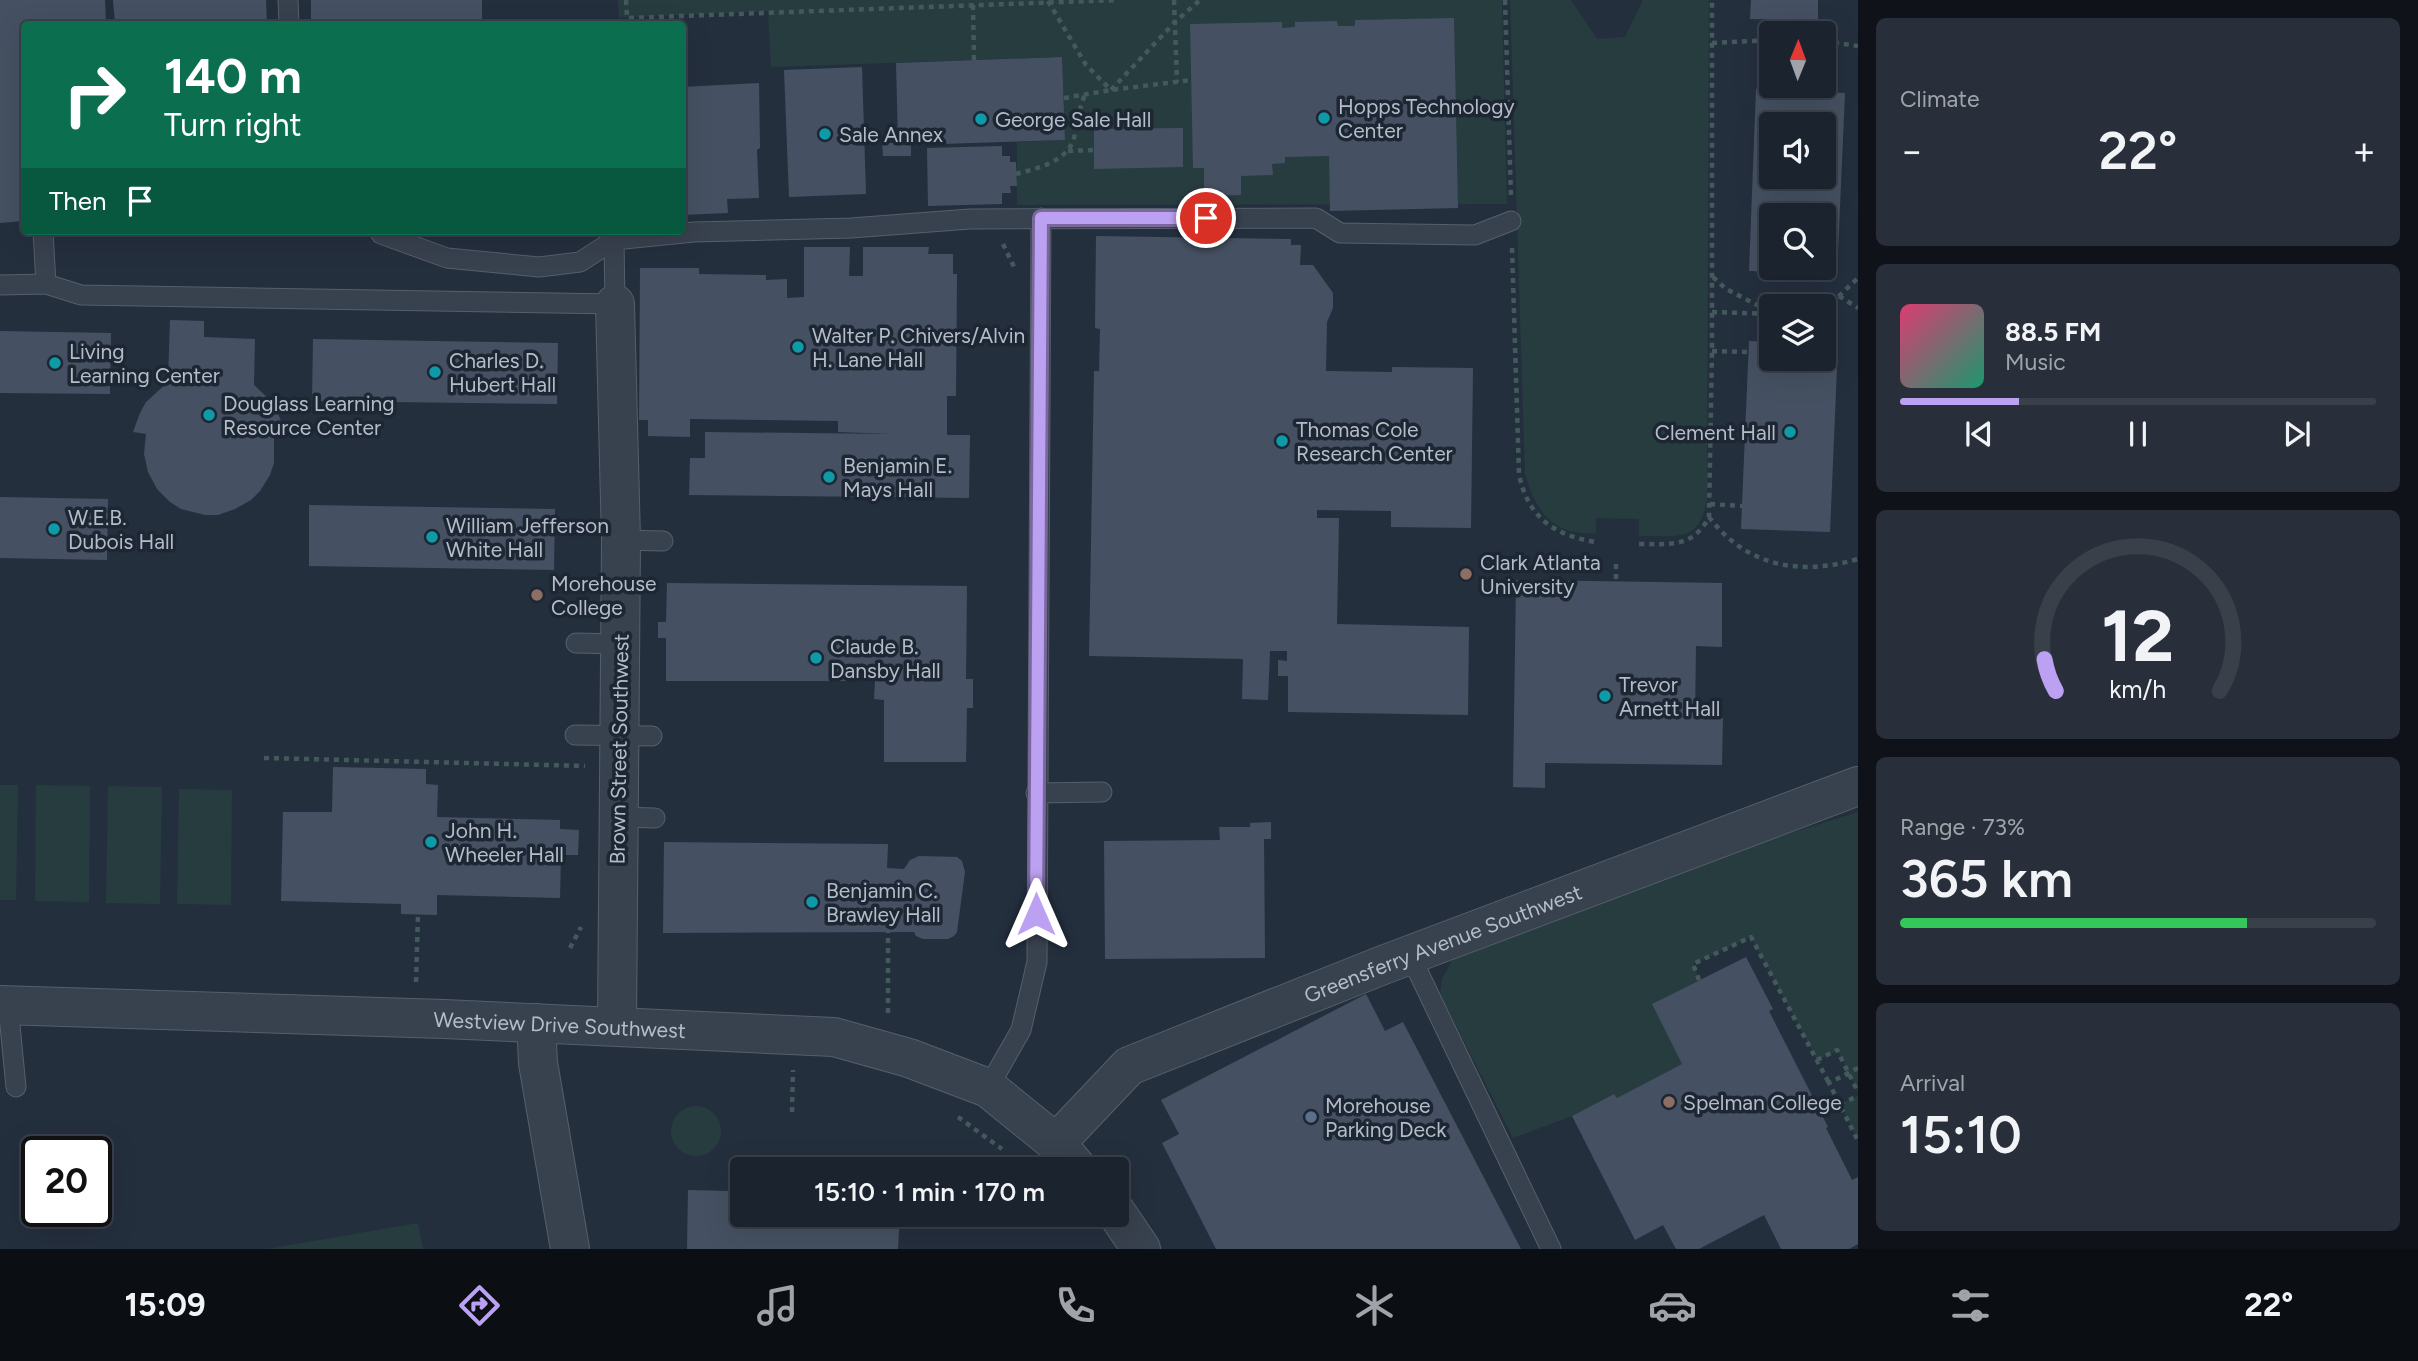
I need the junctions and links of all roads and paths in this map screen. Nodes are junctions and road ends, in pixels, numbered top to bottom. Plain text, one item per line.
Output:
1 (288, 0) edge
2 (625, 0) edge
3 (1118, 0) edge
4 (1174, 0) edge
5 (1200, 0) edge
6 (1504, 0) edge
7 (1712, 0) edge
8 (1048, 1) edge
9 (973, 5) junction
10 (289, 21) edge
11 (1175, 22) junction
12 (1858, 37) edge
13 (1759, 41) edge
14 (1836, 42) edge
15 (1712, 43) junction
16 (1851, 44) junction
17 (1858, 46) edge
18 (974, 60) dead end
19 (1191, 80) dead end
20 (1177, 82) junction
21 (1111, 90) junction
22 (1085, 94) junction
23 (1064, 99) dead end
24 (1094, 150) dead end
25 (1067, 151) junction
26 (1016, 174) dead end
27 (1041, 218) junction
28 (1511, 221) junction
29 (686, 233) edge
30 (43, 235) edge
31 (384, 235) edge
32 (664, 235) edge
33 (1000, 237) dead end
34 (614, 240) junction
35 (1014, 276) dead end
36 (1712, 277) junction
37 (1858, 278) edge
38 (46, 284) junction
39 (0, 285) edge
40 (1839, 296) junction
41 (1836, 299) edge
42 (615, 304) junction
43 (1759, 307) edge
44 (1858, 308) edge
45 (1712, 312) junction
46 (1759, 313) edge
47 (1712, 351) junction
48 (1749, 352) dead end
49 (1710, 504) junction
50 (1742, 506) dead end
51 (1709, 517) junction
52 (621, 540) junction
53 (663, 541) dead end
54 (1595, 542) dead end
55 (1639, 544) dead end
56 (1858, 559) edge
57 (1616, 564) dead end
58 (1616, 582) dead end
59 (576, 643) dead end
60 (620, 644) junction
61 (575, 735) dead end
62 (635, 736) junction
63 (264, 758) dead end
64 (589, 766) dead end
65 (1858, 786) edge
66 (1102, 792) dead end
67 (1036, 793) junction
68 (418, 914) dead end
69 (584, 921) dead end
70 (888, 932) dead end
71 (570, 948) dead end
72 (1410, 956) junction
73 (1699, 981) dead end
74 (416, 987) dead end
75 (4, 1005) edge
76 (877, 1011) dead end
77 (888, 1013) junction
78 (899, 1019) dead end
79 (536, 1023) junction
80 (617, 1025) junction
81 (1817, 1060) junction
82 (780, 1068) dead end
83 (1858, 1068) edge
84 (793, 1069) junction
85 (805, 1069) dead end
86 (1849, 1073) junction
87 (1829, 1083) junction
88 (16, 1087) dead end
89 (988, 1088) junction
90 (1858, 1094) edge
91 (1840, 1104) junction
92 (792, 1111) dead end
93 (950, 1113) dead end
94 (1858, 1141) edge
95 (1011, 1156) dead end
96 (1067, 1156) edge
97 (1126, 1227) edge
98 (570, 1249) edge
99 (1141, 1249) edge
100 (1551, 1249) edge

1 - 10 lane
2 - 9 path
3 - 8 path
4 - 11 path
5 - 11 path
6 - 28 path
7 - 15 path
8 - 9 path
8 - 21 path
9 - 18 path
11 - 20 path
11 - 21 path
12 - 16 path
13 - 15 path
14 - 16 path
15 - 36 path
16 - 17 path
19 - 20 path
20 - 21 path
21 - 22 path
22 - 23 path
22 - 25 path
24 - 25 path
25 - 26 path
27 - 28 lane
27 - 29 lane
27 - 67 lane
28 - 54 path
30 - 38 lane
31 - 34 lane
32 - 34 lane
33 - 35 path
34 - 42 lane
36 - 43 path
36 - 45 path
37 - 40 path
38 - 39 lane
38 - 42 lane
40 - 41 path
40 - 44 path
42 - 52 street, Brown Street Southwest
45 - 46 path
45 - 47 path
47 - 48 path
47 - 49 path
49 - 50 path
49 - 51 path
51 - 55 path
51 - 56 path
52 - 53 lane
52 - 60 street, Brown Street Southwest
57 - 58 path
59 - 60 lane
60 - 62 street, Brown Street Southwest
61 - 62 lane
62 - 80 street, Brown Street Southwest
63 - 64 path
65 - 72 street, Greensferry Avenue Southwest
66 - 67 lane
67 - 89 lane
68 - 74 path
69 - 71 path
70 - 77 path
72 - 96 street, Greensferry Avenue Southwest
72 - 100 lane
73 - 81 path
75 - 79 street, Westview Drive Southwest
75 - 88 lane
76 - 77 path
77 - 78 path
79 - 80 street, Westview Drive Southwest
79 - 98 street
80 - 89 street, Westview Drive Southwest
81 - 86 path
81 - 87 path
82 - 84 path
83 - 86 path
84 - 85 path
84 - 92 path
86 - 87 path
86 - 90 path
87 - 91 path
89 - 96 street, Westview Drive Southwest
90 - 91 path
91 - 94 path
93 - 95 path
97 - 99 street

